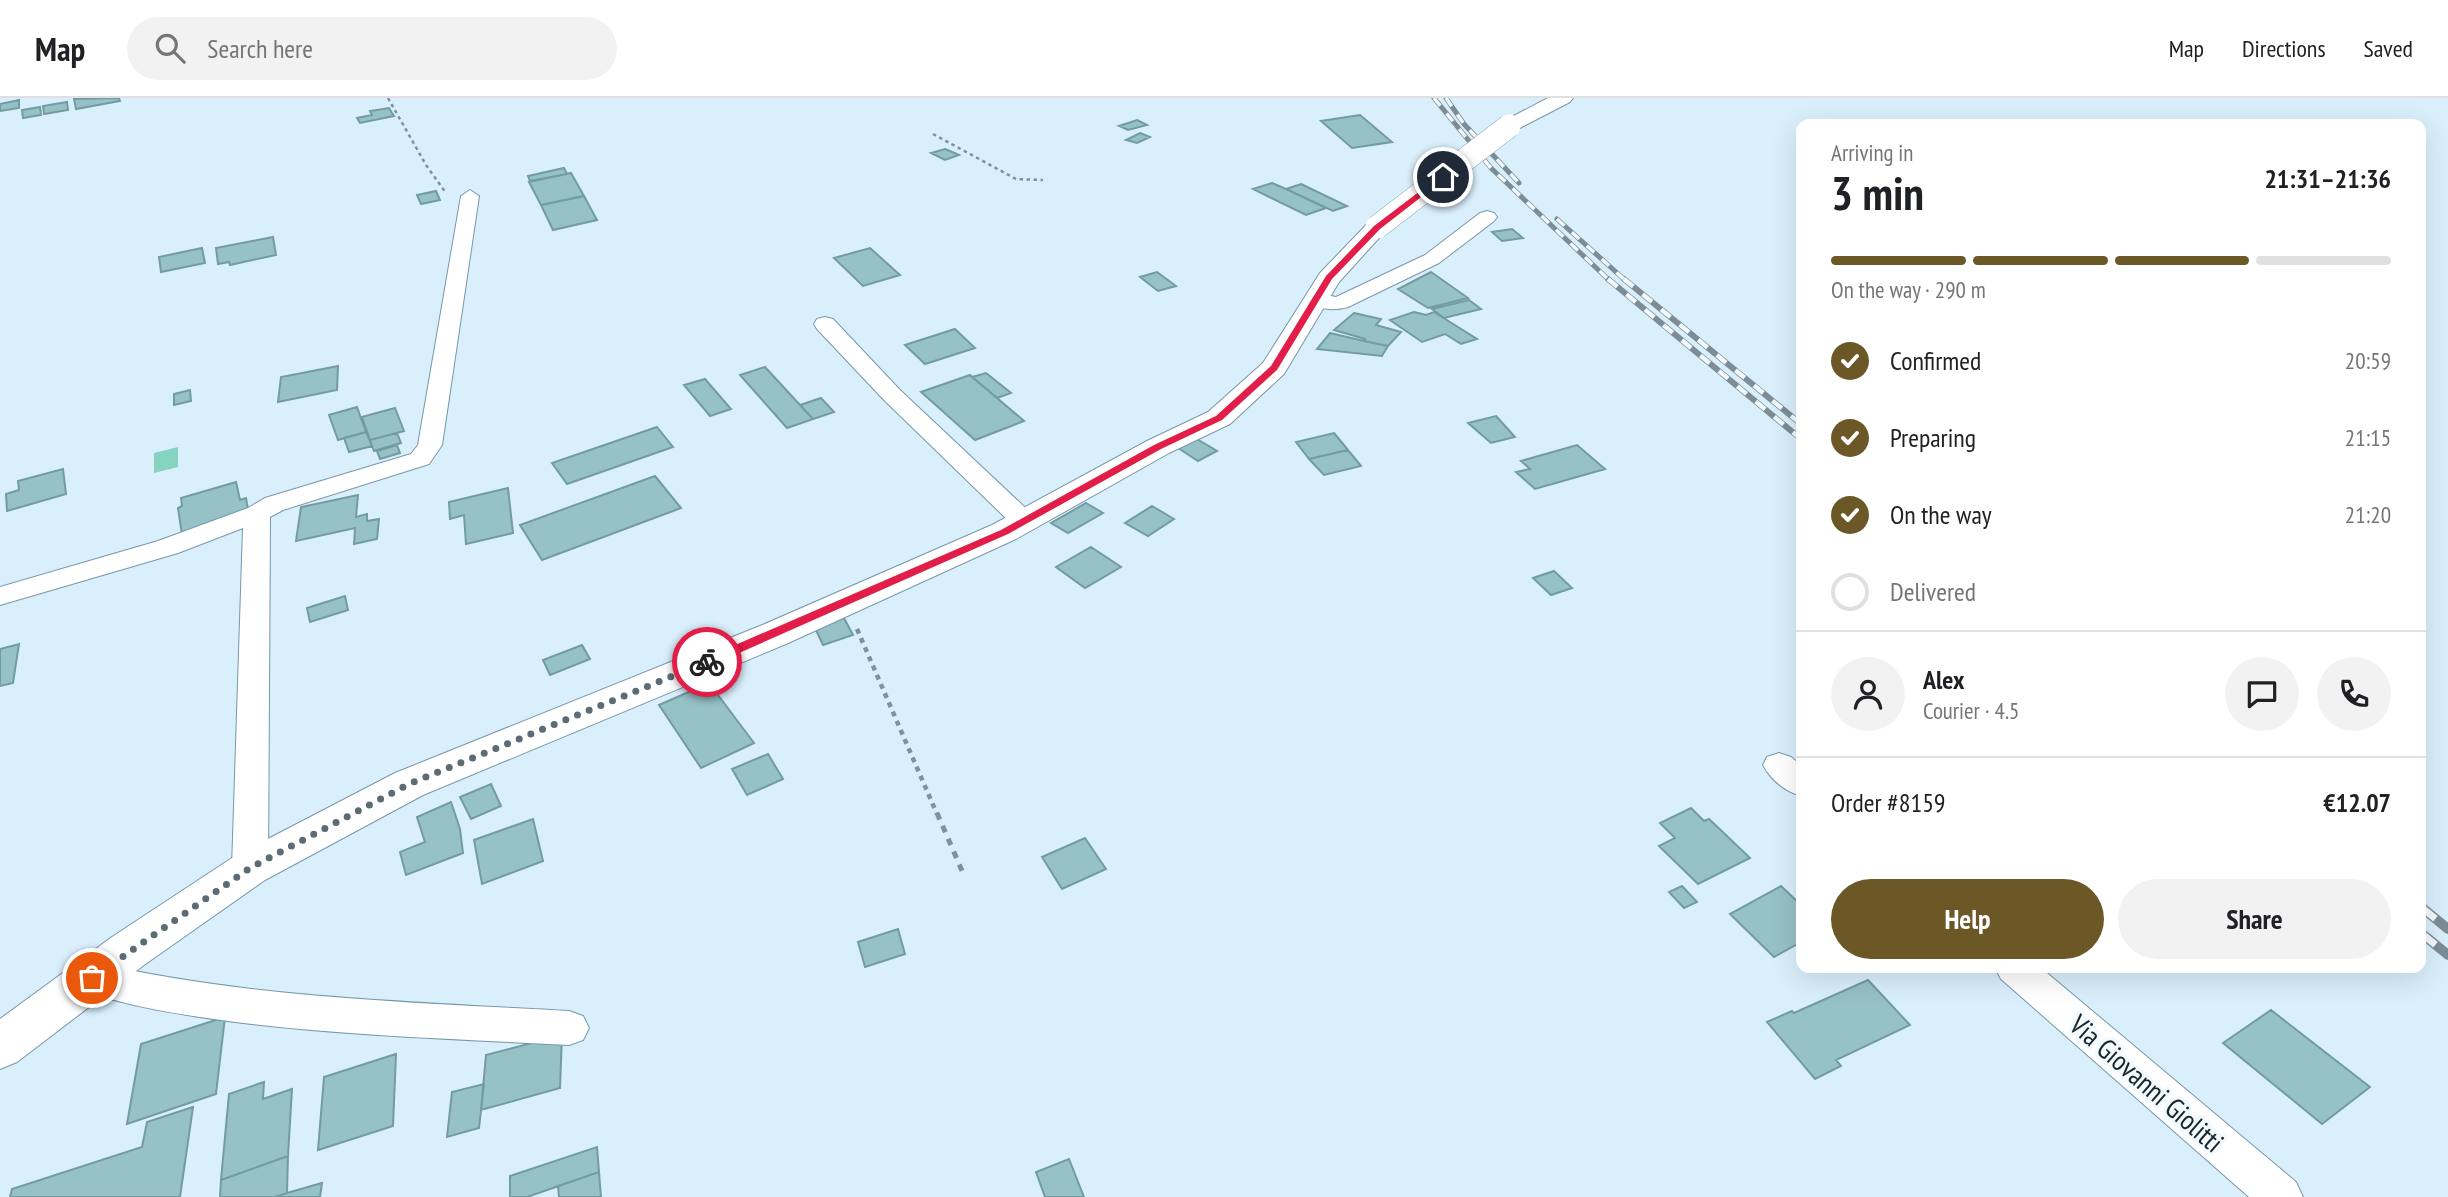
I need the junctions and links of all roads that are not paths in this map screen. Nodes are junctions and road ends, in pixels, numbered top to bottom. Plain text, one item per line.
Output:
1 (1563, 98) edge
2 (470, 196) road end
3 (1486, 216) dead end
4 (1316, 299) junction
5 (825, 324) dead end
6 (257, 514) junction
7 (1024, 521) junction
8 (0, 596) edge
9 (250, 868) junction
10 (2020, 973) edge
11 (92, 978) junction
12 (569, 1028) dead end
13 (0, 1047) edge
14 (2281, 1197) edge

1 - 4 street, bridge
2 - 6 street
3 - 4 street
4 - 7 street
5 - 7 street
6 - 8 street
6 - 9 street
7 - 9 street
9 - 11 street
10 - 14 street, Via Giovanni Giolitti
11 - 12 street
11 - 13 street

